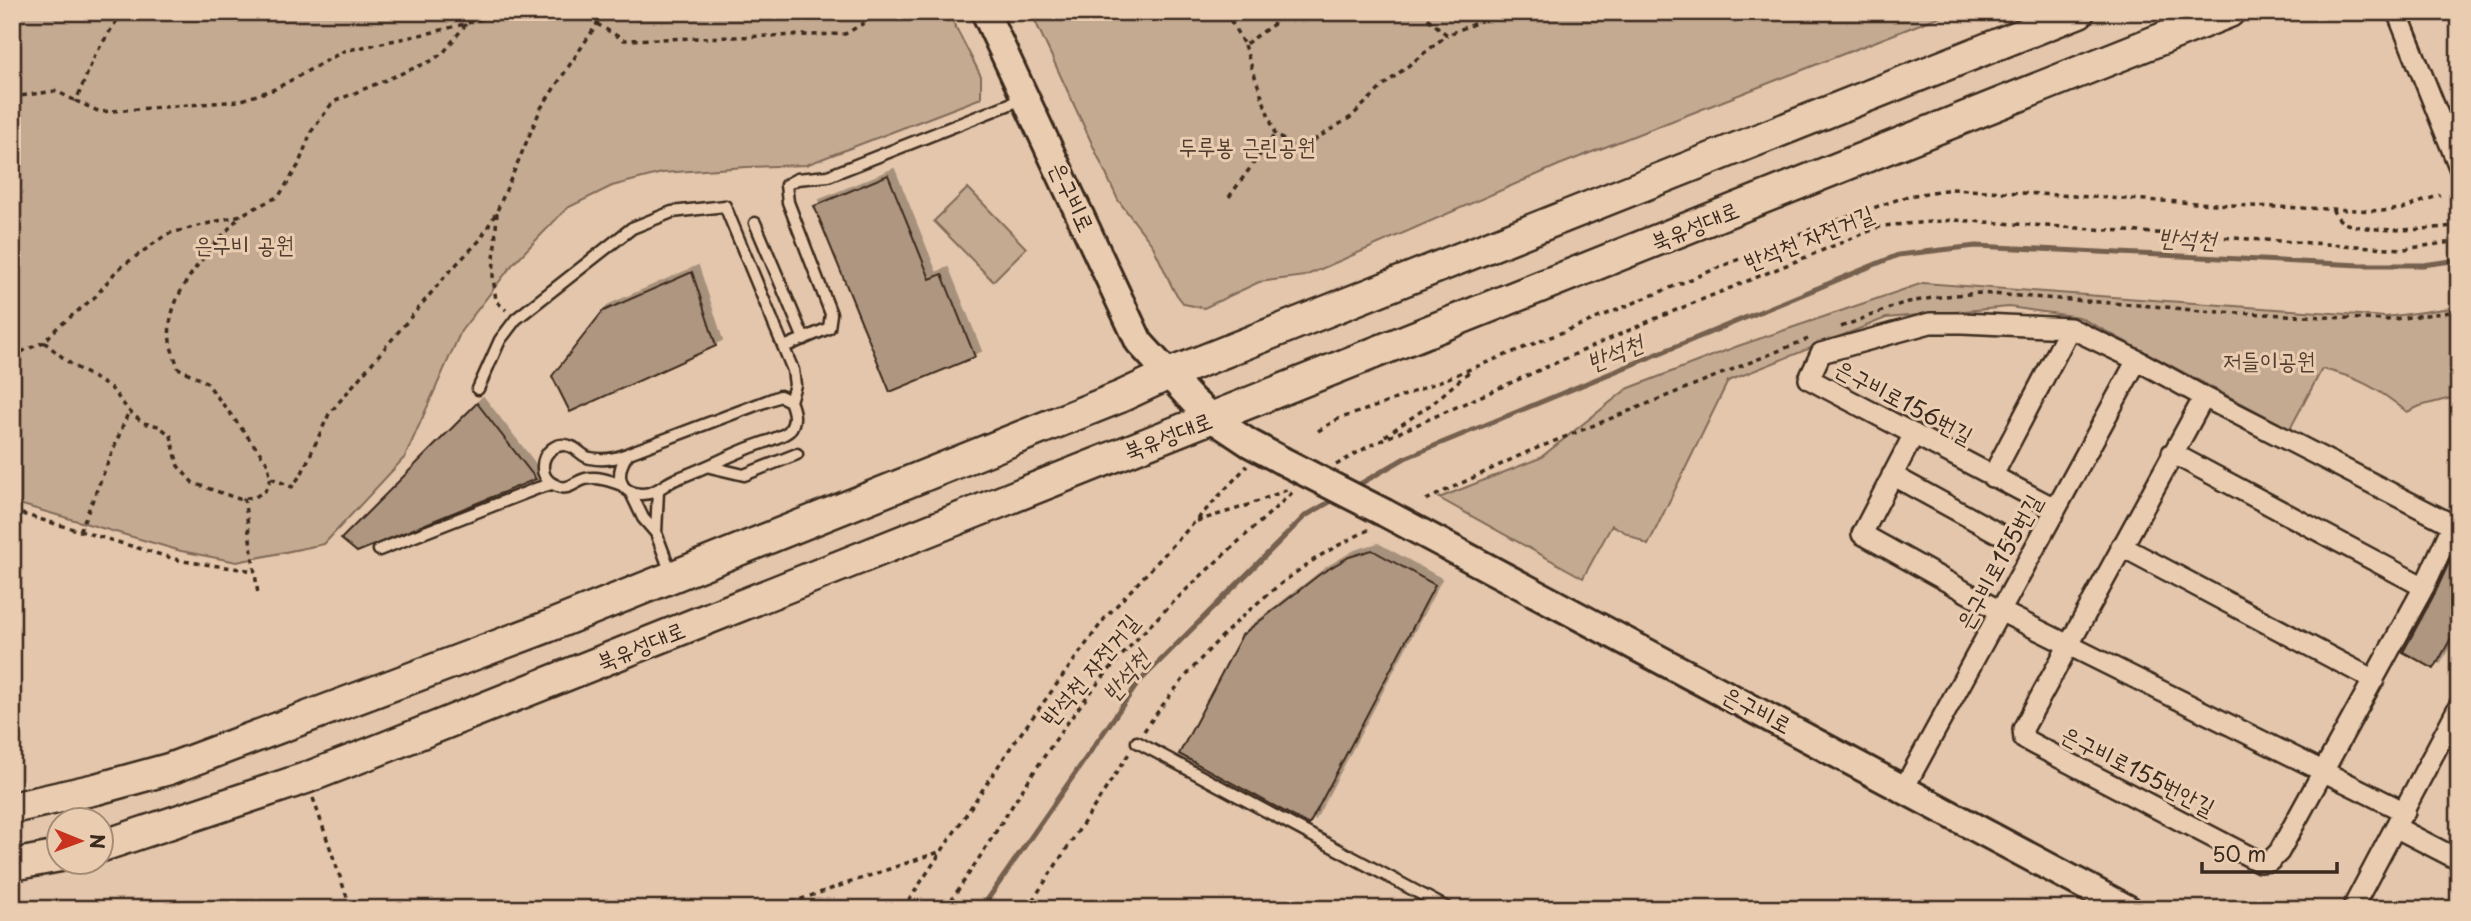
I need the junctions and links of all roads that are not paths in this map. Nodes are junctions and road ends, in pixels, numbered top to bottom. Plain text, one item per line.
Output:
1 (985, 12) edge
2 (2079, 12) edge
3 (2229, 12) edge
4 (2398, 12) edge
5 (1025, 98) junction
6 (2459, 167) edge
7 (755, 223) dead end
8 (2070, 328) junction
9 (804, 339) junction
10 (784, 347) junction
11 (2137, 360) junction
12 (1169, 374) junction
13 (478, 389) dead end
14 (2204, 397) junction
15 (785, 398) junction
16 (1213, 419) junction
17 (1914, 434) junction
18 (629, 453) junction
19 (2172, 453) junction
20 (797, 454) dead end
21 (710, 467) junction
22 (544, 474) junction
23 (1892, 475) junction
24 (1992, 477) junction
25 (552, 484) junction
26 (622, 485) junction
27 (538, 488) junction
28 (658, 491) junction
29 (631, 493) junction
30 (2056, 509) junction
31 (2456, 526) edge
32 (1996, 532) dead end
33 (656, 533) junction
34 (2121, 546) junction
35 (379, 550) dead end
36 (672, 576) junction
37 (2424, 587) junction
38 (2000, 611) junction
39 (2068, 643) junction
40 (2374, 680) junction
41 (2459, 706) edge
42 (2452, 737) edge
43 (1136, 742) road end
44 (2323, 772) junction
45 (1904, 788) junction
46 (12, 808) edge
47 (2400, 819) junction
48 (116, 841) edge
49 (46, 859) edge
50 (2459, 860) edge
51 (12, 865) edge
52 (1449, 909) edge
53 (2128, 909) edge
54 (2352, 909) edge

1 - 5 street, 은구비로
2 - 12 main road
3 - 16 main road, 북유성대로
4 - 6 street
5 - 9 lane
5 - 12 street, 은구비로
7 - 9 lane
8 - 11 street, 은구비로156번길
8 - 17 street, 은구비로156번길
8 - 24 street
9 - 10 lane
10 - 13 lane
10 - 15 lane
11 - 14 street, 은구비로156번길
11 - 30 street, 은구비로155번길
12 - 16 street, 은구비로
12 - 36 main road
14 - 19 street, 은구비로155번안길
14 - 31 street, 은구비로156번길
15 - 18 lane
15 - 21 lane
16 - 45 street, 은구비로, bridge
16 - 48 main road, 북유성대로
17 - 23 street
17 - 24 street, 은구비로156번길
18 - 22 lane
18 - 26 lane
19 - 34 street, 은구비로155번안길
19 - 37 street
20 - 21 lane
21 - 28 lane
22 - 25 lane
22 - 27 lane
23 - 32 street
23 - 38 street
24 - 30 street, 은구비로156번길
25 - 26 lane
25 - 27 lane
26 - 29 lane
27 - 35 lane
28 - 29 lane
28 - 33 lane
29 - 33 lane
30 - 38 street, 은구비로155번길
31 - 37 street, 은구비로155번안길
33 - 36 lane
34 - 39 street, 은구비로155번안길
34 - 40 street
36 - 46 main road
37 - 40 street, 은구비로155번안길
38 - 39 street
38 - 45 street, 은구비로155번길
39 - 44 street
39 - 44 street, 은구비로155번안길
40 - 44 street, 은구비로155번안길
41 - 42 street
42 - 47 street
43 - 52 lane
44 - 47 street
45 - 53 street, 은구비로
47 - 50 street
47 - 54 street
49 - 51 main road

